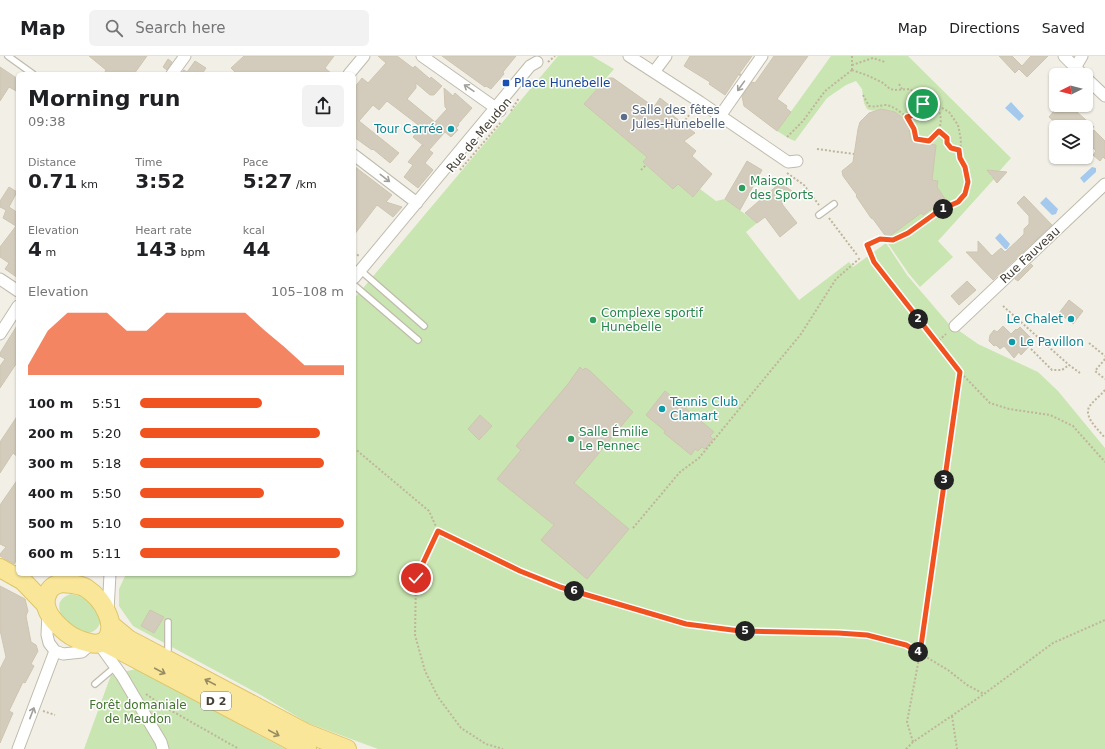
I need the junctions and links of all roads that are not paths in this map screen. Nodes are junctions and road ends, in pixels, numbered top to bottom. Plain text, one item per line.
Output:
1 (8, 56) edge
2 (184, 56) edge
3 (364, 56) edge
4 (422, 56) edge
5 (629, 56) edge
6 (666, 56) edge
7 (762, 56) edge
8 (1064, 56) edge
9 (1082, 56) edge
10 (539, 59) edge
11 (1075, 68) edge
12 (1080, 68) edge
13 (30, 72) edge
14 (173, 72) edge
15 (351, 72) edge
16 (654, 72) junction
17 (1093, 85) edge
18 (1105, 96) edge
19 (498, 109) junction
20 (720, 116) junction
21 (356, 157) edge
22 (797, 161) dead end
23 (1105, 184) edge
24 (417, 203) junction
25 (834, 204) dead end
26 (822, 213) road end
27 (357, 274) edge
28 (0, 279) edge
29 (356, 287) edge
30 (16, 290) edge
31 (16, 309) edge
32 (424, 326) dead end
33 (955, 326) road end
34 (0, 334) edge
35 (418, 340) dead end
36 (0, 568) edge
37 (110, 576) edge
38 (23, 580) junction
39 (63, 581) edge
40 (47, 609) junction
41 (109, 619) junction
42 (168, 622) dead end
43 (98, 643) junction
44 (55, 652) junction
45 (163, 657) junction
46 (115, 667) junction
47 (95, 684) dead end
48 (18, 749) edge
49 (164, 749) edge
50 (307, 749) edge
51 (347, 749) edge

1 - 13 lane
2 - 14 street
3 - 15 street
19 -> 4 street
5 - 16 street
6 - 16 street
7 -> 20 street
8 - 11 street
9 - 12 street
10 - 19 street, Rue de Meudon
16 - 20 street
17 - 18 street
19 - 24 street, Rue de Meudon
20 - 22 street
21 -> 24 street
23 - 33 street, Rue Fauveau
24 - 27 street, Rue de Meudon
25 - 26 lane
27 - 32 lane
28 - 30 street
29 - 35 lane
31 - 34 street
36 - 38 main road
37 - 41 street
38 - 39 main road
38 - 40 main road
39 - 40 main road
39 - 41 main road
40 - 43 main road
40 - 44 street
41 - 43 main road
41 - 45 main road, D 2
42 - 45 lane
43 - 44 street
43 - 46 street
43 -> 50 main road, D 2
48 -> 44 street
51 -> 45 main road, D 2
46 - 47 lane
46 - 49 street

